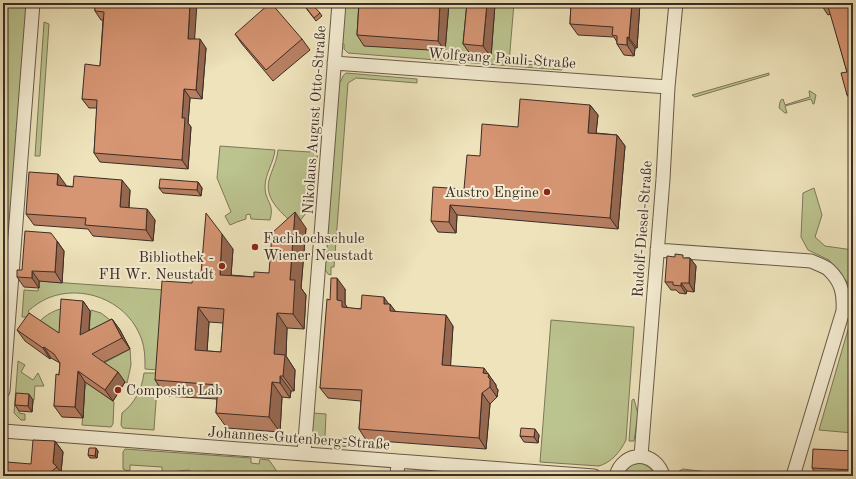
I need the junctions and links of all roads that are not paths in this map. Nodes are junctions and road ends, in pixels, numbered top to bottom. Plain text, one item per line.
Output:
1 (33, 3) edge
2 (339, 3) edge
3 (676, 3) edge
4 (334, 63) junction
5 (668, 87) junction
6 (657, 250) junction
7 (3, 391) edge
8 (3, 431) edge
9 (304, 454) junction
10 (641, 456) junction
11 (398, 461) junction
12 (397, 476) edge
13 (594, 476) edge
14 (616, 476) edge
15 (664, 476) edge
16 (793, 476) edge

1 - 7 street
2 - 4 street, Nikolaus August Otto-Straße
3 - 5 street, Rudolf-Diesel-Straße
4 - 5 street, Wolfgang Pauli-Straße
4 - 9 street, Nikolaus August Otto-Straße
5 - 6 street, Rudolf-Diesel-Straße
6 - 10 street, Rudolf-Diesel-Straße
6 - 16 street
8 - 9 street, Johannes-Gutenberg-Straße
9 - 11 street, Johannes-Gutenberg-Straße
10 - 14 street
10 - 15 street
11 - 12 street
11 - 13 street, Johannes-Gutenberg-Straße

